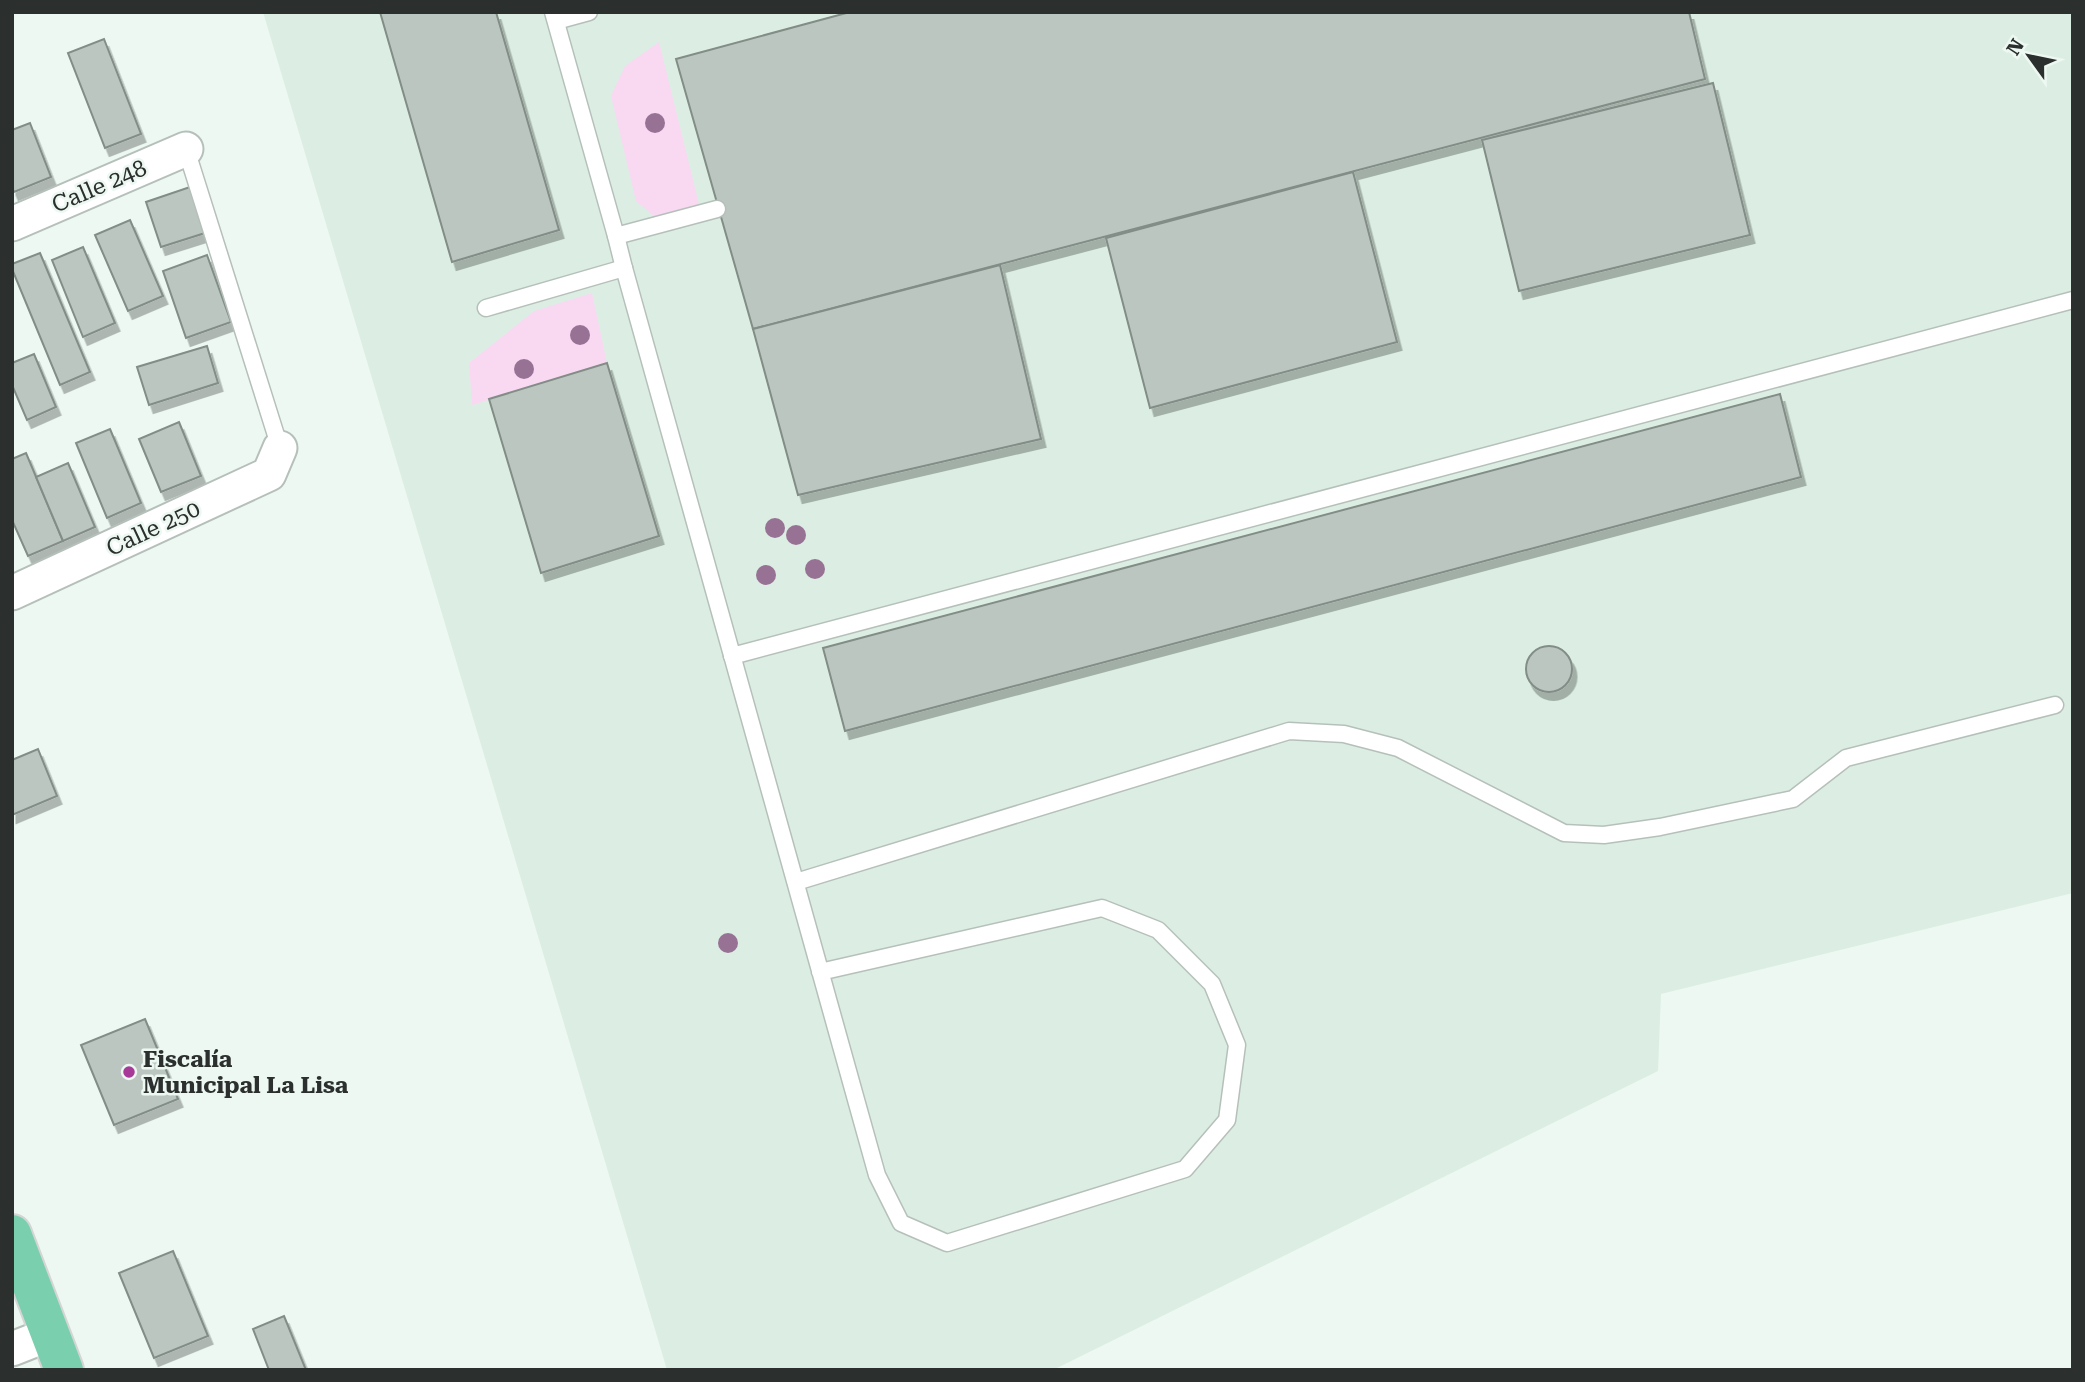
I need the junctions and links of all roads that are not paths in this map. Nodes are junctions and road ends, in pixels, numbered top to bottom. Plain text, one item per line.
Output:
1 (589, 12) edge
2 (554, 17) edge
3 (186, 149) joint
4 (717, 209) dead end
5 (12, 224) edge
6 (616, 236) junction
7 (624, 268) junction
8 (2073, 300) edge
9 (486, 308) dead end
10 (280, 449) joint
11 (12, 593) edge
12 (733, 656) junction
13 (2055, 705) dead end
14 (796, 882) junction
15 (820, 972) junction
16 (12, 1234) edge
17 (50, 1334) junction
18 (12, 1349) edge
19 (64, 1370) edge

1 - 2 lane
2 - 6 lane
3 - 5 street, Calle 248
3 - 10 lane
4 - 6 lane
6 - 7 lane
7 - 9 lane
7 - 12 lane
8 - 12 lane
10 - 11 street, Calle 250
12 - 14 lane
13 - 14 lane
14 - 15 lane
15 - 15 lane
16 - 17 main road
17 - 18 street
17 - 19 main road

